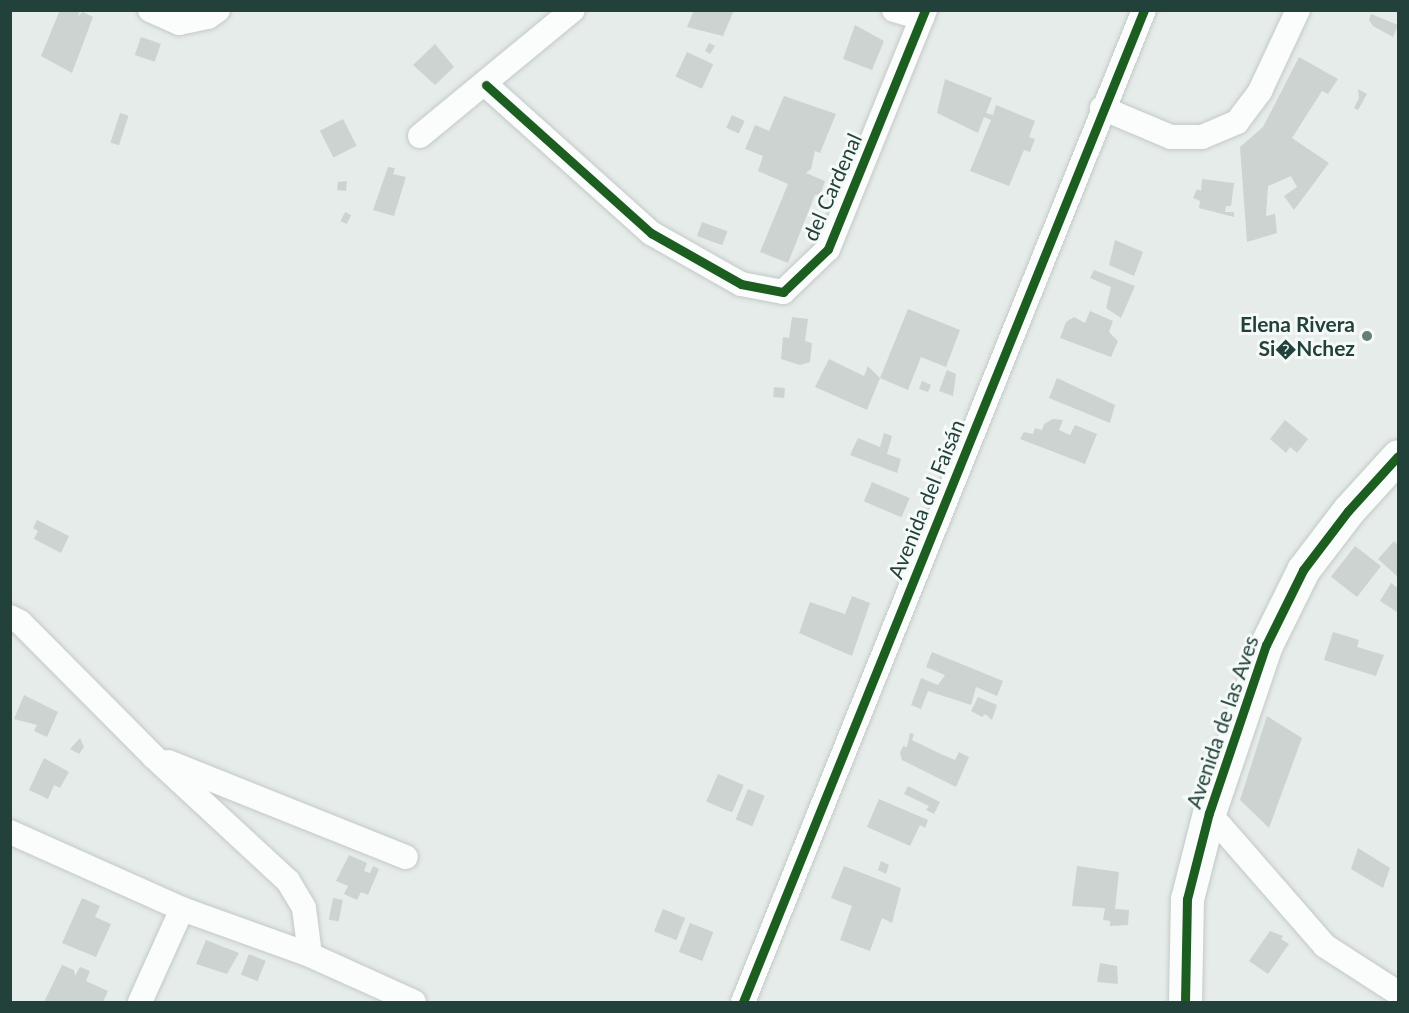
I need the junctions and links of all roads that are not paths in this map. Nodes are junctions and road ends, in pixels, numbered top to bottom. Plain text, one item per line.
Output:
1 (150, 10) edge
2 (218, 10) edge
3 (573, 10) edge
4 (894, 10) edge
5 (1144, 10) edge
6 (1298, 10) edge
7 (924, 14) edge
8 (486, 85) junction
9 (1102, 108) junction
10 (420, 136) dead end
11 (1398, 456) edge
12 (10, 617) edge
13 (154, 757) junction
14 (1209, 813) junction
15 (10, 832) edge
16 (406, 857) dead end
17 (182, 909) junction
18 (310, 955) junction
19 (1398, 993) edge
20 (140, 1002) edge
21 (414, 1002) edge
22 (743, 1002) edge
23 (1185, 1002) edge

1 - 2 street
3 - 8 street
4 - 7 street
5 - 9 street, Avenida del Faisán
6 - 9 street
7 - 8 street, del Cardenal
8 - 10 street
9 - 22 street, Avenida del Faisán
11 - 14 street, Avenida de las Aves
12 - 13 street
13 - 16 street
13 - 18 street
14 - 19 street
14 - 23 street, Avenida de las Aves
15 - 17 street
17 - 18 street
17 - 20 street
18 - 21 street

